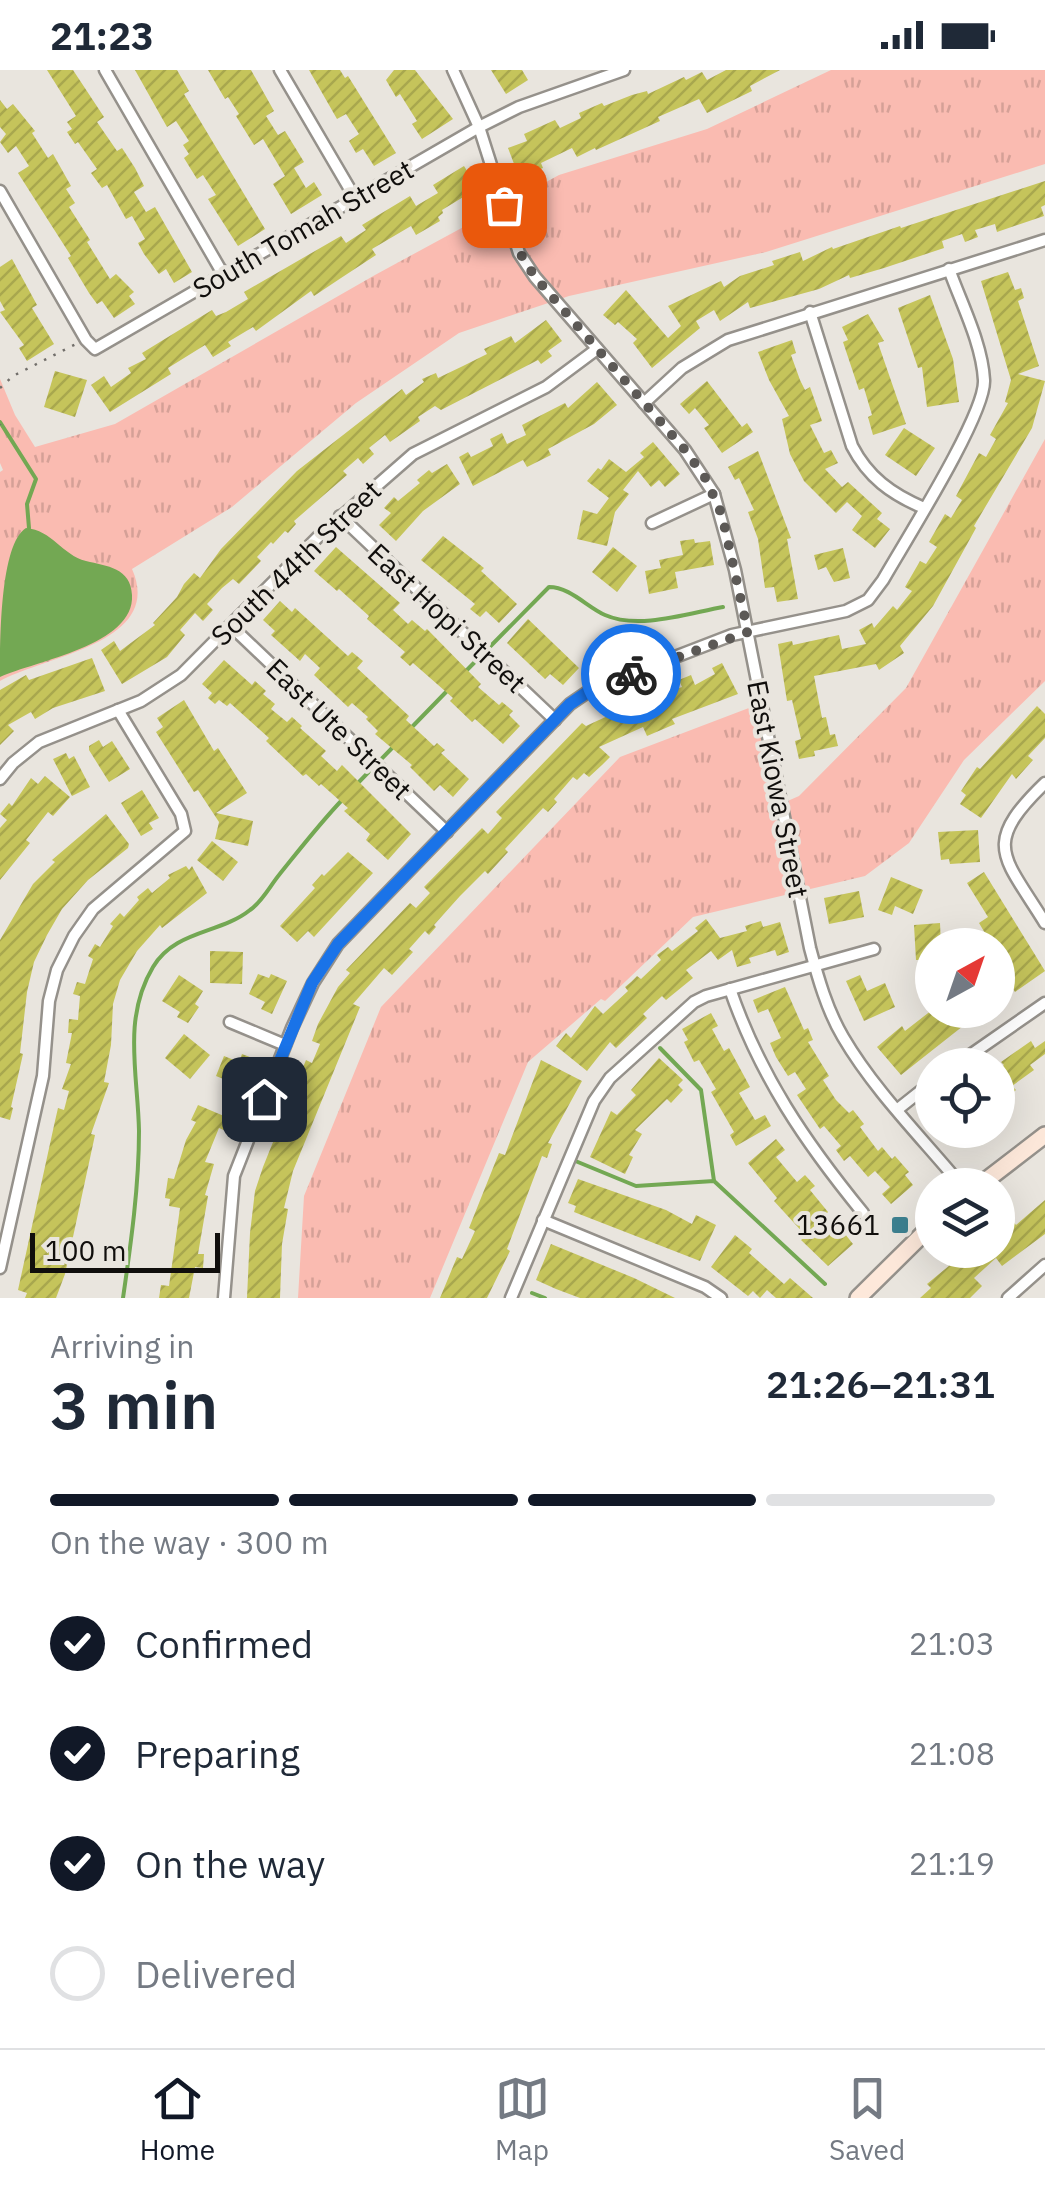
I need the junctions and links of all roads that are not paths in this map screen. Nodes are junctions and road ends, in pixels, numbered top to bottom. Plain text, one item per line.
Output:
1 (104, 70) edge
2 (280, 70) edge
3 (453, 70) edge
4 (624, 70) edge
5 (479, 127) junction
6 (0, 191) edge
7 (355, 198) junction
8 (1045, 240) edge
9 (949, 269) junction
10 (223, 274) junction
11 (810, 312) junction
12 (597, 349) junction
13 (644, 403) junction
14 (714, 494) junction
15 (924, 508) junction
16 (340, 516) junction
17 (652, 523) dead end
18 (230, 626) junction
19 (748, 632) junction
20 (118, 710) junction
21 (555, 720) junction
22 (0, 779) edge
23 (1045, 784) edge
24 (447, 832) junction
25 (1045, 923) edge
26 (874, 950) dead end
27 (815, 967) junction
28 (730, 989) junction
29 (1045, 1003) edge
30 (230, 1022) dead end
31 (286, 1045) junction
32 (980, 1048) edge
33 (915, 1096) edge
34 (898, 1110) junction
35 (1045, 1136) edge
36 (947, 1168) edge
37 (1003, 1168) edge
38 (863, 1213) dead end
39 (544, 1220) junction
40 (915, 1242) edge
41 (1045, 1266) edge
42 (0, 1268) edge
43 (224, 1298) edge
44 (512, 1298) edge
45 (720, 1298) edge
46 (858, 1298) edge
47 (1008, 1298) edge

1 - 10 street
2 - 7 street
3 - 5 street, East Kiowa Street
4 - 5 street, South Tomah Street
5 - 7 street, South Tomah Street
5 - 12 street, East Kiowa Street
6 - 10 street, South Tomah Street
7 - 10 street, South Tomah Street
8 - 9 street
9 - 11 street
9 - 15 street
11 - 13 street
11 - 15 street
12 - 13 street, East Kiowa Street
12 - 16 street, South 44th Street
13 - 14 street, East Kiowa Street
14 - 17 street
14 - 19 street, East Kiowa Street
15 - 19 street
16 - 18 street, South 44th Street
16 - 21 street, East Hopi Street
18 - 20 street, South 44th Street
18 - 24 street, East Ute Street
19 - 21 street
19 - 27 street, East Kiowa Street
20 - 22 street, South 44th Street
20 - 42 street
21 - 24 street
23 - 25 street
24 - 31 street
26 - 27 street
27 - 28 street
27 - 34 street, East Kiowa Street
28 - 38 street
28 - 39 street
29 - 32 street
30 - 31 street
31 - 43 street
33 - 34 street
34 - 36 street, East Kiowa Street
35 - 37 main road
39 - 44 street
39 - 45 street
40 - 46 main road
41 - 47 street

